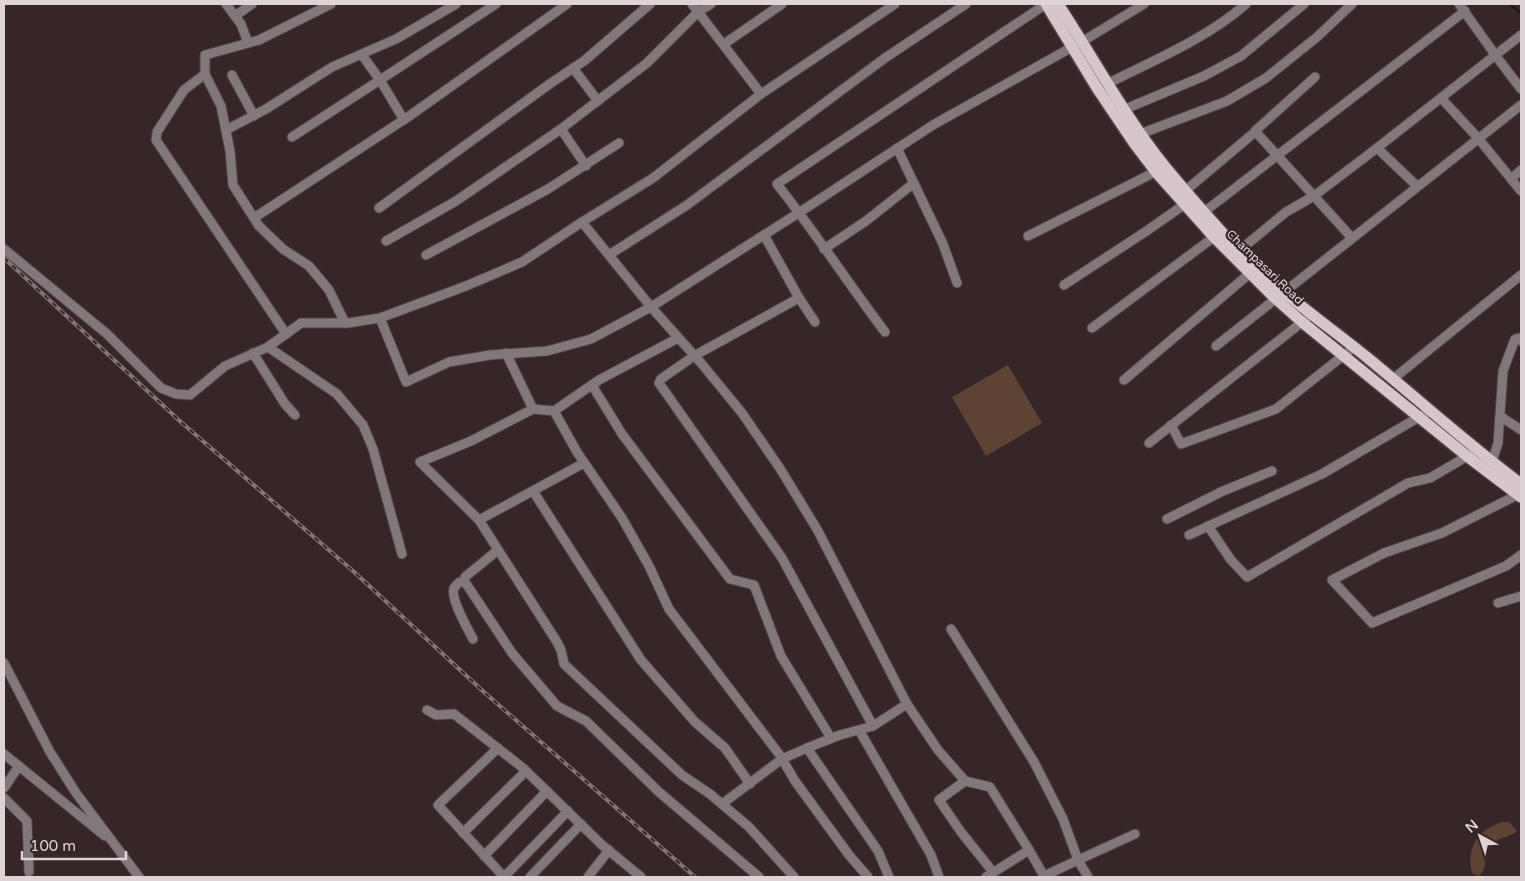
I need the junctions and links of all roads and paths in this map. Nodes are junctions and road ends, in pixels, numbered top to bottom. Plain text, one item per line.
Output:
1 (226, 4) edge
2 (252, 4) edge
3 (331, 4) edge
4 (456, 4) edge
5 (496, 4) edge
6 (567, 4) edge
7 (650, 4) edge
8 (692, 4) edge
9 (711, 4) edge
10 (782, 4) edge
11 (895, 4) edge
12 (966, 4) edge
13 (1046, 4) edge
14 (1058, 4) edge
15 (1144, 4) edge
16 (1246, 4) edge
17 (1304, 4) edge
18 (1352, 4) edge
19 (1462, 7) edge
20 (698, 12) junction
21 (235, 16) junction
22 (1521, 34) edge
23 (248, 43) junction
24 (724, 44) junction
25 (1078, 44) junction
26 (362, 55) junction
27 (1496, 56) junction
28 (573, 68) junction
29 (205, 74) junction
30 (232, 75) dead end
31 (1315, 77) dead end
32 (380, 80) junction
33 (1107, 84) junction
34 (1521, 89) edge
35 (761, 94) junction
36 (1442, 98) junction
37 (598, 101) junction
38 (1521, 105) edge
39 (1123, 110) junction
40 (254, 116) junction
41 (404, 120) junction
42 (226, 130) junction
43 (561, 130) junction
44 (1255, 132) junction
45 (1140, 134) junction
46 (292, 136) dead end
47 (1478, 138) junction
48 (619, 143) dead end
49 (897, 148) junction
50 (1378, 148) junction
51 (1277, 156) junction
52 (586, 166) junction
53 (1160, 169) junction
54 (1521, 170) edge
55 (1511, 179) junction
56 (914, 183) junction
57 (1417, 186) junction
58 (1521, 191) edge
59 (1314, 196) junction
60 (1187, 198) junction
61 (379, 208) dead end
62 (800, 212) junction
63 (1204, 212) junction
64 (254, 218) junction
65 (582, 222) junction
66 (1218, 234) junction
67 (764, 235) junction
68 (1028, 236) dead end
69 (1352, 238) junction
70 (386, 241) dead end
71 (4, 249) edge
72 (824, 249) junction
73 (1240, 250) junction
74 (426, 255) dead end
75 (609, 256) junction
76 (1253, 270) junction
77 (1521, 275) edge
78 (957, 283) dead end
79 (1064, 285) dead end
80 (1279, 295) junction
81 (799, 298) junction
82 (651, 307) junction
83 (1312, 314) junction
84 (380, 318) junction
85 (815, 322) dead end
86 (1302, 322) junction
87 (345, 323) junction
88 (1092, 328) dead end
89 (885, 332) dead end
90 (286, 334) junction
91 (678, 338) junction
92 (1521, 341) edge
93 (268, 346) junction
94 (1216, 346) dead end
95 (1354, 347) junction
96 (506, 353) junction
97 (253, 354) junction
98 (1344, 355) junction
99 (694, 356) junction
100 (1393, 379) junction
101 (1124, 380) dead end
102 (592, 384) junction
103 (533, 409) junction
104 (1431, 410) junction
105 (554, 411) junction
106 (295, 415) dead end
107 (1500, 416) junction
108 (1419, 417) junction
109 (1171, 425) junction
110 (1521, 430) edge
111 (1149, 443) dead end
112 (1478, 450) junction
113 (1466, 456) junction
114 (1492, 462) junction
115 (584, 463) junction
116 (1272, 471) dead end
117 (533, 490) junction
118 (1520, 492) edge
119 (1167, 519) dead end
120 (480, 520) junction
121 (1208, 526) junction
122 (1189, 535) dead end
123 (498, 550) junction
124 (402, 554) dead end
125 (1521, 555) edge
126 (465, 582) junction
127 (1521, 596) edge
128 (1498, 603) dead end
129 (951, 630) dead end
130 (473, 639) dead end
131 (4, 663) edge
132 (907, 704) junction
133 (427, 710) dead end
134 (873, 726) junction
135 (859, 730) junction
136 (831, 738) junction
137 (498, 748) junction
138 (807, 748) junction
139 (4, 754) edge
140 (782, 759) junction
141 (18, 766) junction
142 (526, 771) junction
143 (965, 781) junction
144 (750, 784) junction
145 (4, 788) edge
146 (547, 791) junction
147 (4, 798) edge
148 (722, 804) junction
149 (568, 811) junction
150 (581, 824) junction
151 (463, 833) junction
152 (1135, 834) dead end
153 (115, 844) junction
154 (609, 850) junction
155 (1028, 850) junction
156 (484, 856) junction
157 (1078, 860) junction
158 (29, 872) dead end
159 (989, 875) edge
160 (864, 876) edge
161 (139, 877) edge
162 (504, 877) edge
163 (530, 877) edge
164 (588, 877) edge
165 (641, 877) edge
166 (759, 877) edge
167 (794, 877) edge
168 (889, 877) edge
169 (939, 877) edge
170 (1044, 877) edge
171 (1088, 877) edge

1 - 21 street
2 - 21 street
3 - 23 street
4 - 26 street
5 - 32 street
6 - 41 street
7 - 28 street
8 - 20 street
9 - 20 street
10 - 24 street
11 - 35 street
12 - 75 street
13 - 25 main road, Champasari Road
13 - 62 street
14 - 25 main road, Champasari Road
15 - 25 street
16 - 33 street
17 - 39 street
18 - 45 street
19 - 27 street
19 - 51 street
20 - 24 street
20 - 37 street
21 - 23 street
22 - 27 street
23 - 29 street
24 - 35 street
25 - 33 main road, Champasari Road
25 - 49 street
25 - 53 main road, Champasari Road
26 - 32 street
26 - 40 street
27 - 34 street
27 - 36 street
28 - 37 street
28 - 61 street
29 - 42 street
29 - 90 street
30 - 40 street
31 - 44 street
32 - 41 street
32 - 46 street
33 - 39 main road, Champasari Road
35 - 65 street
36 - 47 street
36 - 50 street
37 - 43 street
38 - 47 street
39 - 45 main road, Champasari Road
40 - 42 street
41 - 64 street
42 - 64 street
43 - 52 street
43 - 70 street
44 - 51 street
44 - 60 street
45 - 53 main road, Champasari Road
47 - 55 street
47 - 57 street
48 - 52 street
49 - 56 street
49 - 62 street
50 - 57 street
50 - 59 street
51 - 59 street
51 - 63 street
52 - 74 street
53 - 60 main road, Champasari Road
53 - 68 street
54 - 55 street
55 - 58 street
56 - 72 street
56 - 78 street
57 - 69 street
59 - 69 street
59 - 73 street
60 - 63 main road, Champasari Road
60 - 66 main road, Champasari Road
60 - 79 street
62 - 67 street
62 - 72 street
63 - 66 main road, Champasari Road
64 - 87 street
65 - 75 street
65 - 84 street
66 - 73 main road, Champasari Road
66 - 76 main road, Champasari Road
66 - 88 street
67 - 81 street
67 - 82 street
69 - 80 street
71 - 97 street
72 - 89 street
73 - 76 main road, Champasari Road
75 - 82 street
76 - 80 main road, Champasari Road
76 - 101 street
77 - 100 street
80 - 83 main road, Champasari Road
80 - 86 main road, Champasari Road
80 - 94 street
81 - 85 street
81 - 99 street
82 - 91 street
82 - 96 street
83 - 86 street
83 - 95 main road, Champasari Road
84 - 87 street
84 - 96 street
86 - 98 main road, Champasari Road
86 - 109 street
87 - 90 street
90 - 93 street
91 - 99 street
91 - 102 street
92 - 107 street
93 - 97 street
93 - 124 street
95 - 98 street
95 - 100 main road, Champasari Road
96 - 103 street
97 - 106 street
98 - 108 main road, Champasari Road
98 - 109 street
99 - 132 street
99 - 134 street
100 - 104 main road, Champasari Road
102 - 105 street
102 - 136 street
103 - 105 street
103 - 120 street
104 - 108 street
104 - 112 main road, Champasari Road
105 - 115 street
107 - 110 street
107 - 114 street
108 - 113 main road, Champasari Road
108 - 121 street
109 - 111 street
112 - 113 street
112 - 114 main road, Champasari Road
113 - 118 main road, Champasari Road
113 - 121 street
114 - 118 main road, Champasari Road
115 - 117 street
115 - 140 street
116 - 119 street
117 - 120 street
117 - 144 street
118 - 125 street
120 - 123 street
121 - 122 street
123 - 126 street
123 - 148 street
126 - 130 street
126 - 166 street
127 - 128 street
129 - 157 street
131 - 153 street
132 - 134 street
132 - 143 street
133 - 137 street
134 - 135 street
135 - 136 street
135 - 169 street
136 - 138 street
137 - 142 street
137 - 151 street
138 - 140 street
138 - 168 street
139 - 141 street
140 - 144 street
140 - 160 street
141 - 145 street
141 - 153 street
142 - 146 street
142 - 151 street
143 - 155 street
143 - 159 street
144 - 148 street
146 - 149 street
146 - 156 street
147 - 158 street
148 - 167 street
149 - 150 street
149 - 162 street
150 - 154 street
150 - 163 street
151 - 156 street
152 - 157 street
153 - 161 street
154 - 164 street
154 - 165 street
155 - 159 street
155 - 170 street
156 - 162 street
157 - 170 street
157 - 171 street

